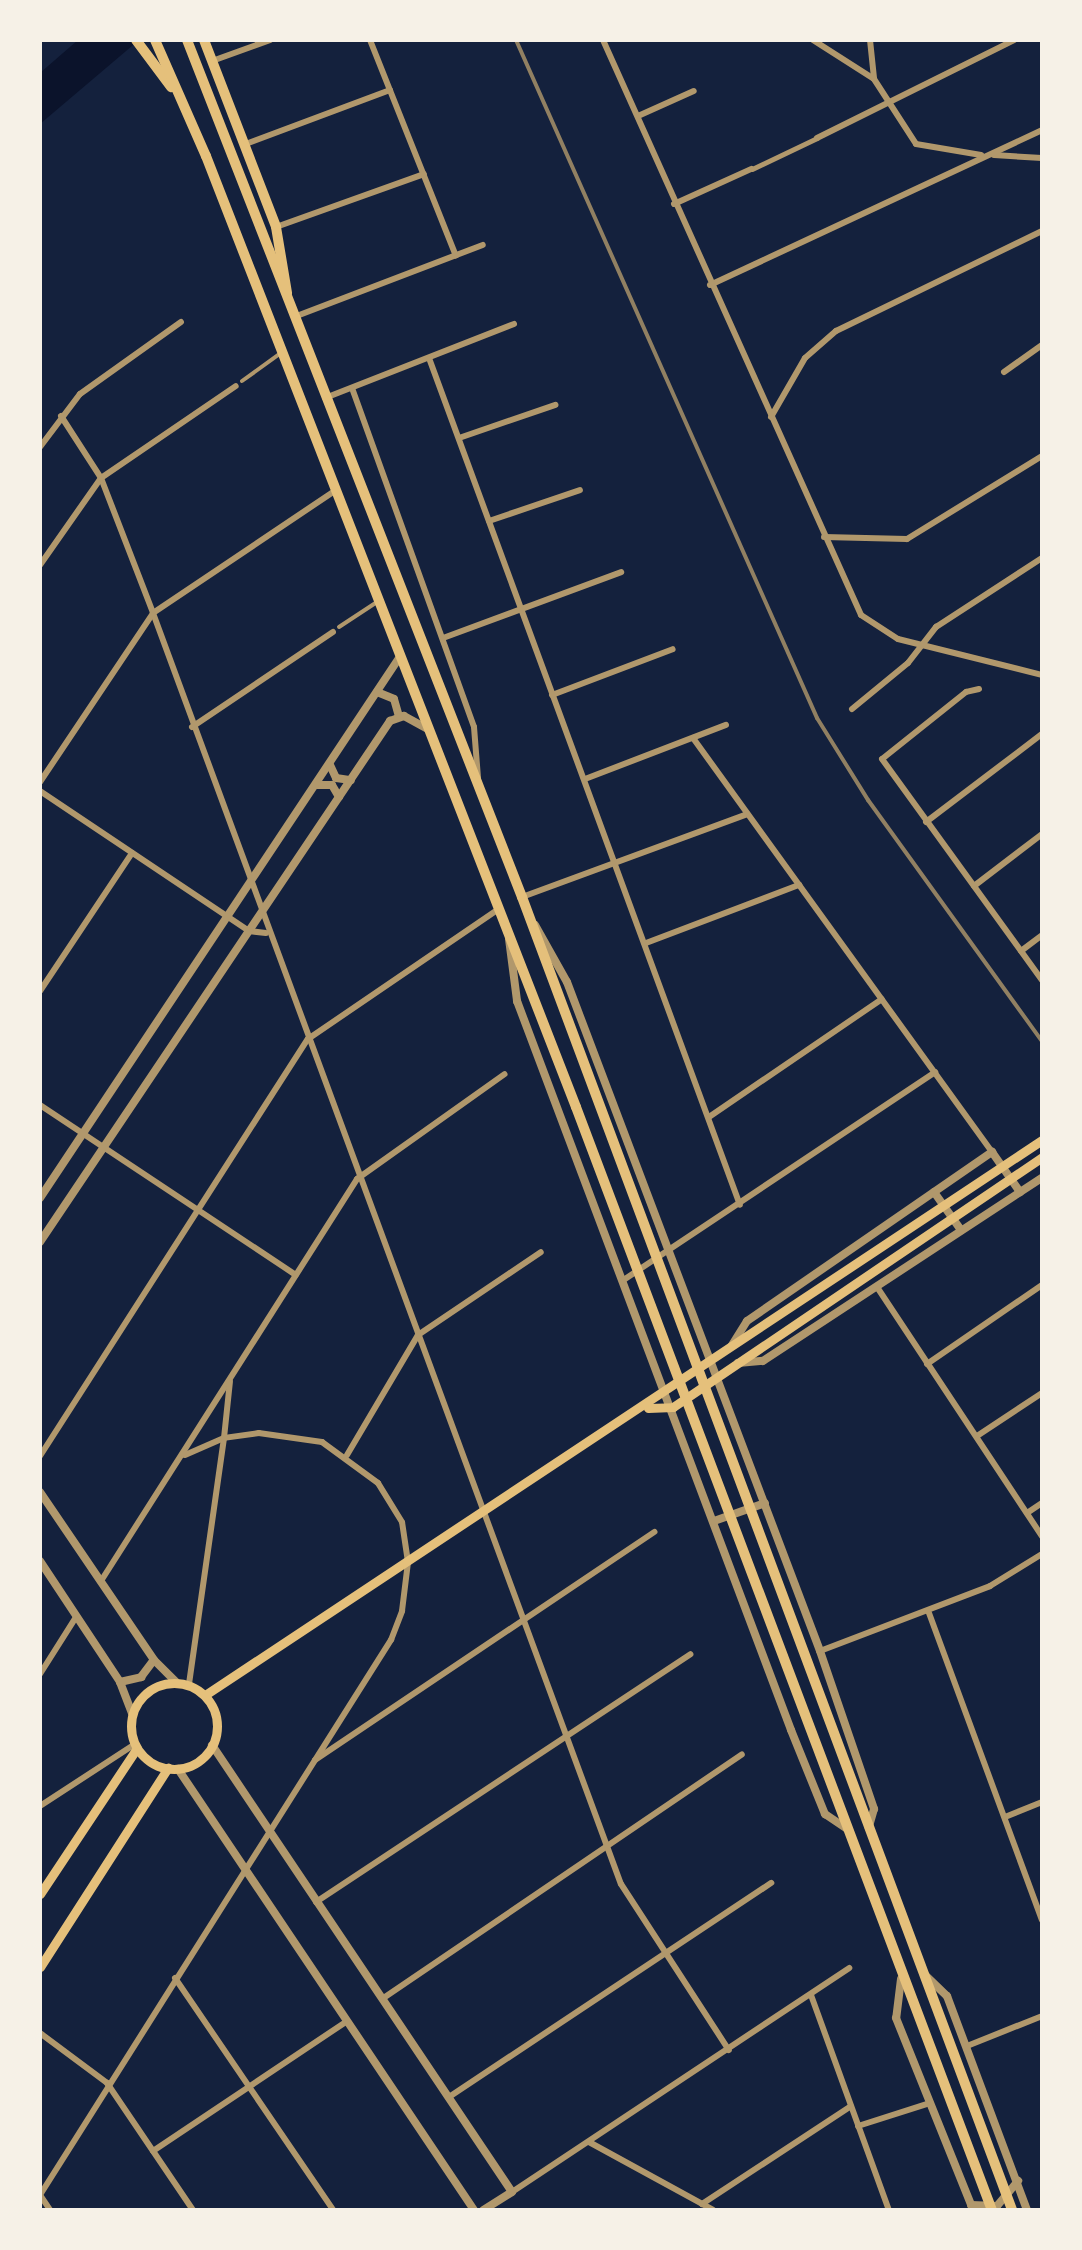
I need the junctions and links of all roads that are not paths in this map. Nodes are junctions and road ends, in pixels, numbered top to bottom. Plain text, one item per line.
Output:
1 (136, 40) edge
2 (155, 40) edge
3 (187, 40) edge
4 (204, 40) edge
5 (270, 40) edge
6 (370, 40) edge
7 (603, 40) edge
8 (812, 40) edge
9 (870, 40) edge
10 (1014, 40) edge
11 (211, 62) junction
12 (874, 79) junction
13 (390, 90) junction
14 (694, 91) dead end
15 (886, 103) junction
16 (638, 116) junction
17 (1042, 130) edge
18 (817, 138) joint
19 (243, 145) junction
20 (987, 155) junction
21 (206, 156) junction
22 (1042, 158) edge
23 (751, 170) joint
24 (424, 174) junction
25 (674, 204) junction
26 (276, 227) junction
27 (1042, 231) edge
28 (483, 245) dead end
29 (456, 256) junction
30 (710, 285) junction
31 (287, 299) junction
32 (294, 316) junction
33 (181, 322) dead end
34 (514, 324) dead end
35 (1042, 345) edge
36 (281, 354) junction
37 (429, 358) junction
38 (1004, 372) dead end
39 (239, 383) joint
40 (352, 388) junction
41 (325, 398) junction
42 (555, 405) dead end
43 (61, 416) junction
44 (770, 417) junction
45 (459, 438) junction
46 (40, 447) edge
47 (1042, 456) edge
48 (100, 478) junction
49 (580, 490) dead end
50 (333, 492) junction
51 (489, 522) junction
52 (824, 537) junction
53 (1042, 558) edge
54 (40, 565) edge
55 (621, 572) dead end
56 (376, 602) junction
57 (520, 608) junction
58 (153, 613) junction
59 (336, 630) joint
60 (443, 638) junction
61 (923, 646) junction
62 (673, 649) dead end
63 (399, 658) junction
64 (1040, 672) edge
65 (980, 689) dead end
66 (378, 692) junction
67 (552, 695) junction
68 (852, 709) dead end
69 (399, 716) junction
70 (726, 725) dead end
71 (192, 727) junction
72 (426, 728) junction
73 (1042, 734) edge
74 (693, 738) junction
75 (330, 765) junction
76 (585, 779) junction
77 (350, 780) junction
78 (40, 782) edge
79 (478, 784) junction
80 (317, 785) junction
81 (40, 790) edge
82 (339, 797) junction
83 (747, 814) junction
84 (926, 822) junction
85 (1042, 834) edge
86 (132, 852) junction
87 (614, 862) junction
88 (250, 884) junction
89 (799, 885) junction
90 (974, 886) junction
91 (522, 897) junction
92 (497, 910) junction
93 (260, 915) junction
94 (228, 916) junction
95 (528, 917) junction
96 (249, 931) junction
97 (267, 933) junction
98 (1042, 935) edge
99 (509, 939) junction
100 (646, 944) junction
101 (1021, 951) junction
102 (1042, 980) edge
103 (40, 991) edge
104 (882, 999) junction
105 (308, 1039) junction
106 (935, 1072) junction
107 (505, 1074) dead end
108 (40, 1104) edge
109 (709, 1117) junction
110 (83, 1133) junction
111 (1042, 1140) edge
112 (103, 1146) junction
113 (992, 1152) junction
114 (1042, 1157) edge
115 (1042, 1178) edge
116 (358, 1179) junction
117 (934, 1192) junction
118 (1020, 1192) junction
119 (40, 1198) edge
120 (740, 1205) junction
121 (197, 1207) junction
122 (961, 1230) junction
123 (40, 1242) edge
124 (671, 1251) junction
125 (541, 1252) dead end
126 (296, 1275) junction
127 (625, 1279) junction
128 (1042, 1285) edge
129 (878, 1287) junction
130 (418, 1335) junction
131 (730, 1350) junction
132 (713, 1362) junction
133 (738, 1363) junction
134 (927, 1364) junction
135 (718, 1377) junction
136 (230, 1381) junction
137 (668, 1392) junction
138 (1042, 1393) edge
139 (673, 1407) junction
140 (645, 1408) junction
141 (977, 1436) junction
142 (224, 1438) junction
143 (184, 1455) junction
144 (348, 1455) junction
145 (40, 1456) edge
146 (40, 1492) edge
147 (765, 1503) junction
148 (1042, 1503) edge
149 (484, 1513) junction
150 (1027, 1513) junction
151 (714, 1521) junction
152 (654, 1532) dead end
153 (1042, 1536) edge
154 (1042, 1554) edge
155 (40, 1561) edge
156 (408, 1562) junction
157 (101, 1581) junction
158 (929, 1613) junction
159 (76, 1617) junction
160 (522, 1619) junction
161 (820, 1651) junction
162 (690, 1654) dead end
163 (154, 1660) junction
164 (40, 1674) edge
165 (120, 1682) junction
166 (176, 1682) junction
167 (189, 1685) junction
168 (205, 1695) junction
169 (132, 1714) junction
170 (567, 1732) junction
171 (212, 1745) junction
172 (136, 1746) junction
173 (742, 1754) dead end
174 (312, 1762) junction
175 (173, 1768) junction
176 (1042, 1802) edge
177 (40, 1806) edge
178 (1005, 1817) junction
179 (846, 1828) junction
180 (868, 1831) junction
181 (268, 1832) junction
182 (606, 1846) junction
183 (246, 1870) junction
184 (771, 1883) dead end
185 (40, 1894) edge
186 (1038, 1895) edge
187 (316, 1902) junction
188 (1042, 1920) edge
189 (662, 1952) junction
190 (40, 1966) edge
191 (850, 1968) dead end
192 (920, 1971) junction
193 (176, 1978) junction
194 (901, 1979) junction
195 (811, 1995) junction
196 (382, 1999) junction
197 (1042, 2016) edge
198 (346, 2022) junction
199 (40, 2034) edge
200 (967, 2046) junction
201 (729, 2050) junction
202 (108, 2082) junction
203 (251, 2086) junction
204 (449, 2097) junction
205 (930, 2103) junction
206 (850, 2106) junction
207 (858, 2126) junction
208 (588, 2142) junction
209 (153, 2151) junction
210 (1018, 2181) junction
211 (512, 2192) junction
212 (40, 2195) edge
213 (702, 2204) junction
214 (972, 2208) edge
215 (50, 2210) edge
216 (192, 2210) edge
217 (333, 2210) edge
218 (474, 2210) edge
219 (482, 2210) edge
220 (713, 2210) edge
221 (889, 2210) edge
222 (992, 2210) edge
223 (1012, 2210) edge
224 (1027, 2210) edge

1 - 21 highway
2 - 21 highway
3 - 31 highway
4 - 11 highway
5 - 11 street
6 - 13 street
7 - 16 street
8 - 12 street
9 - 12 street
10 - 15 street
11 - 19 highway
12 - 15 street
13 - 19 street
13 - 24 street
14 - 16 street
15 - 18 street
15 - 20 street
16 - 25 street
17 - 20 street
18 - 23 street
19 - 26 highway
20 - 22 street
20 - 30 street
21 - 36 highway
23 - 25 street
24 - 26 street
24 - 29 street
25 - 30 street
26 - 31 highway
27 - 44 street
28 - 29 street
29 - 32 street
30 - 44 street
31 - 32 highway
32 - 41 highway
33 - 43 street
34 - 37 street
35 - 38 street
36 - 39 lane
36 - 50 highway
37 - 40 street
37 - 45 street
39 - 48 street
40 - 41 street
40 - 60 street
41 - 79 highway
42 - 45 street
43 - 46 street
43 - 48 street
44 - 52 street
45 - 51 street
47 - 52 street
48 - 54 street
48 - 58 street
49 - 51 street
50 - 56 highway
50 - 58 street
51 - 57 street
52 - 61 street
53 - 61 street
55 - 57 street
56 - 59 lane
56 - 63 highway
57 - 60 street
57 - 67 street
58 - 71 street
58 - 78 street
59 - 71 street
60 - 79 street
61 - 64 street
61 - 68 street
62 - 67 street
63 - 66 street
63 - 72 highway
65 - 84 street
66 - 69 street
66 - 75 street
67 - 76 street
69 - 72 street
69 - 77 street
70 - 74 street
71 - 88 street
72 - 92 highway
73 - 84 street
74 - 76 street
74 - 83 street
75 - 77 street
75 - 80 street
76 - 87 street
77 - 82 street
79 - 91 highway
80 - 82 street
80 - 88 street
81 - 86 street
82 - 93 street
83 - 87 street
83 - 89 street
84 - 90 street
85 - 90 street
86 - 94 street
86 - 103 street
87 - 91 street
87 - 100 street
88 - 93 street
88 - 94 street
89 - 100 street
89 - 104 street
90 - 101 street
91 - 95 highway
92 - 99 highway
92 - 105 street
93 - 96 street
93 - 97 street
94 - 96 street
94 - 110 street
95 - 124 street
95 - 180 highway
96 - 97 street
96 - 112 street
97 - 105 street
98 - 101 street
99 - 127 street
99 - 179 highway
100 - 109 street
101 - 102 street
104 - 106 street
104 - 109 street
105 - 116 street
105 - 121 street
106 - 113 street
106 - 120 street
107 - 116 street
108 - 110 street
109 - 120 street
110 - 112 street
110 - 119 street
111 - 131 main road
112 - 121 street
112 - 123 street
113 - 117 street
113 - 118 street
114 - 133 main road
115 - 118 street
116 - 126 street
116 - 130 street
117 - 122 street
117 - 131 street
118 - 122 street
120 - 124 street
121 - 126 street
121 - 145 street
122 - 129 street
124 - 127 street
124 - 132 street
125 - 130 street
126 - 136 street
127 - 137 street
128 - 134 street
129 - 133 street
129 - 134 street
130 - 144 street
130 - 149 street
131 - 132 main road
132 - 135 street
132 - 137 main road
133 - 135 main road
134 - 141 street
135 - 139 main road
135 - 147 street
136 - 142 street
136 - 143 street
137 - 139 street
137 - 140 main road
138 - 141 street
139 - 140 main road
139 - 151 street
140 - 149 main road
141 - 150 street
142 - 143 street
142 - 144 street
142 - 167 street
143 - 157 street
144 - 156 street
146 - 157 street
147 - 151 street
147 - 161 street
148 - 150 street
149 - 156 main road
149 - 160 street
150 - 153 street
151 - 179 street
152 - 160 street
154 - 158 street
155 - 159 street
156 - 168 main road
156 - 174 street
157 - 163 street
158 - 161 street
158 - 178 street
159 - 164 street
159 - 165 street
160 - 170 street
160 - 174 street
161 - 180 street
162 - 170 street
163 - 165 street
163 - 166 street
165 - 169 street
166 - 167 main road
166 - 169 main road
167 - 168 main road
168 - 171 main road
169 - 172 main road
170 - 182 street
170 - 187 street
171 - 175 main road
171 - 181 street
172 - 175 main road
172 - 177 street
172 - 185 main road
173 - 182 street
174 - 181 street
175 - 183 street
175 - 190 main road
176 - 178 street
178 - 186 street
179 - 194 highway
180 - 192 highway
181 - 183 street
181 - 187 street
182 - 189 street
182 - 196 street
183 - 193 street
183 - 198 street
184 - 189 street
186 - 188 street
187 - 196 street
189 - 201 street
189 - 204 street
191 - 195 street
192 - 200 street
192 - 223 highway
193 - 202 street
193 - 203 street
194 - 205 street
194 - 222 highway
195 - 201 street
195 - 206 street
196 - 204 street
197 - 200 street
198 - 203 street
198 - 218 street
199 - 202 street
200 - 210 street
201 - 208 street
202 - 209 street
202 - 212 street
203 - 209 street
203 - 217 street
204 - 211 street
205 - 207 street
205 - 214 street
206 - 207 street
206 - 213 street
207 - 221 street
208 - 211 street
208 - 213 street
209 - 216 street
210 - 214 street
210 - 224 street
211 - 219 street
212 - 215 street
213 - 220 street

